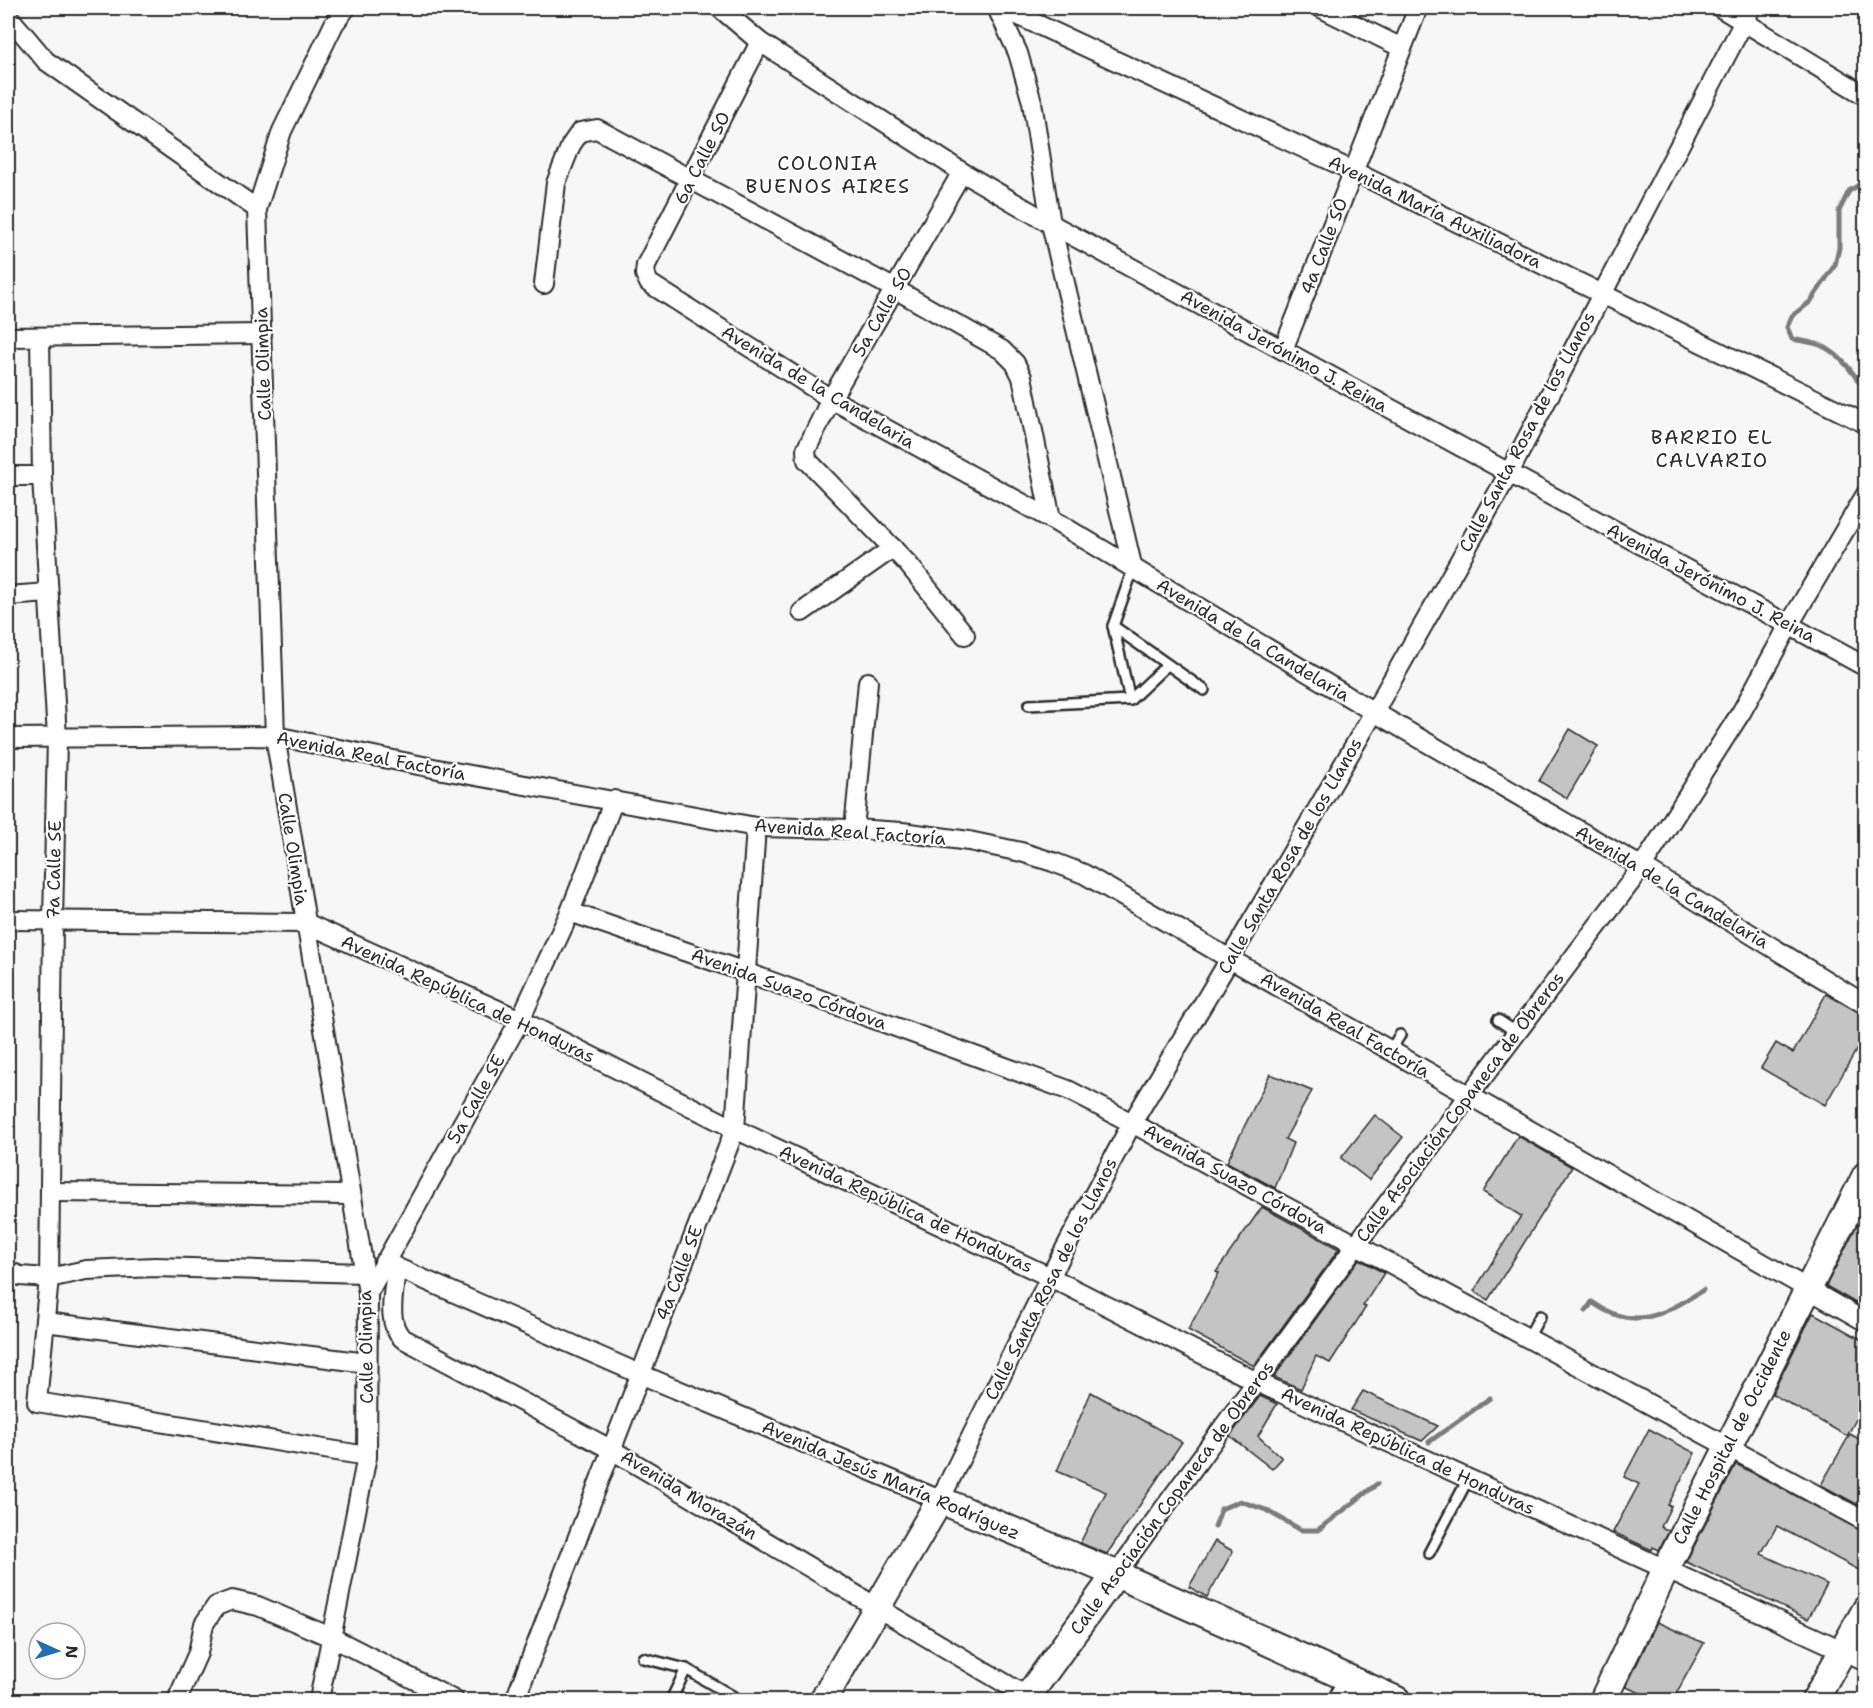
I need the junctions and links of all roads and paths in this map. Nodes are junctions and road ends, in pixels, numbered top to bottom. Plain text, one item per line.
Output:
1 (346, 8) edge
2 (720, 8) edge
3 (999, 8) edge
4 (1321, 8) edge
5 (1418, 8) edge
6 (1721, 8) edge
7 (1747, 14) edge
8 (8, 16) edge
9 (760, 42) junction
10 (1401, 48) junction
11 (1866, 96) edge
12 (962, 171) junction
13 (1353, 171) junction
14 (691, 181) junction
15 (257, 210) junction
16 (1051, 224) junction
17 (645, 274) joint
18 (544, 284) dead end
19 (895, 290) junction
20 (1601, 293) junction
21 (262, 334) junction
22 (8, 337) edge
23 (40, 337) junction
24 (1282, 350) junction
25 (831, 399) junction
26 (1866, 424) edge
27 (1509, 473) junction
28 (8, 476) edge
29 (42, 476) junction
30 (1866, 494) edge
31 (1051, 519) junction
32 (893, 548) junction
33 (1133, 568) junction
34 (48, 593) junction
35 (8, 596) edge
36 (802, 612) dead end
37 (1789, 625) junction
38 (1113, 626) junction
39 (965, 635) dead end
40 (1167, 665) junction
41 (1866, 667) edge
42 (868, 682) dead end
43 (1204, 690) dead end
44 (1130, 699) junction
45 (1029, 705) dead end
46 (1374, 712) junction
47 (275, 736) junction
48 (8, 738) edge
49 (57, 738) junction
50 (614, 800) junction
51 (756, 827) junction
52 (854, 829) junction
53 (1642, 867) junction
54 (570, 912) junction
55 (8, 920) edge
56 (53, 921) junction
57 (306, 923) junction
58 (1230, 959) junction
59 (745, 972) junction
60 (1866, 1005) edge
61 (520, 1020) junction
62 (1498, 1020) dead end
63 (1516, 1032) junction
64 (1400, 1035) dead end
65 (1390, 1051) junction
66 (1468, 1095) junction
67 (1132, 1122) junction
68 (735, 1129) junction
69 (1866, 1175) edge
70 (50, 1192) junction
71 (351, 1195) junction
72 (1356, 1245) junction
73 (390, 1265) junction
74 (8, 1271) edge
75 (364, 1273) junction
76 (1050, 1277) junction
77 (49, 1278) junction
78 (1807, 1288) junction
79 (368, 1293) junction
80 (1540, 1316) dead end
81 (45, 1322) junction
82 (1866, 1322) edge
83 (1528, 1338) junction
84 (367, 1363) junction
85 (640, 1374) junction
86 (1257, 1382) junction
87 (1728, 1447) junction
88 (612, 1450) junction
89 (367, 1456) junction
90 (1468, 1479) junction
91 (940, 1500) junction
92 (1866, 1522) edge
93 (1429, 1553) dead end
94 (1666, 1569) junction
95 (1116, 1574) junction
96 (877, 1607) junction
97 (1866, 1609) edge
98 (333, 1638) junction
99 (1842, 1650) junction
100 (643, 1658) dead end
101 (1866, 1661) edge
102 (686, 1670) junction
103 (1349, 1678) junction
104 (1029, 1699) edge
105 (177, 1701) edge
106 (319, 1701) edge
107 (454, 1701) edge
108 (515, 1701) edge
109 (671, 1701) edge
110 (739, 1701) edge
111 (823, 1701) edge
112 (1337, 1701) edge
113 (1397, 1701) edge
114 (1603, 1701) edge
115 (1815, 1701) edge

1 - 15 street, Calle Olimpia
2 - 9 street, Avenida Jerónimo J. Reina
3 - 13 street, Avenida María Auxiliadora
3 - 16 street
4 - 10 street
5 - 10 street, 4a Calle SO
6 - 7 street
7 - 11 street
7 - 20 street, Calle Santa Rosa de los Llanos
8 - 15 street
9 - 12 street, Avenida Jerónimo J. Reina
9 - 14 street, 6a Calle SO
10 - 13 street, 4a Calle SO
12 - 16 street, Avenida Jerónimo J. Reina
12 - 19 street, 5a Calle SO
13 - 20 street, Avenida María Auxiliadora
13 - 24 street, 4a Calle SO
14 - 17 street, 6a Calle SO
14 - 18 street
14 - 19 street
15 - 21 street, Calle Olimpia
16 - 24 street, Avenida Jerónimo J. Reina
16 - 33 street
17 - 25 street, Avenida de la Candelaria
19 - 25 street, 5a Calle SO
19 - 31 street
20 - 26 street, Avenida María Auxiliadora
20 - 27 street, Calle Santa Rosa de los Llanos
21 - 23 street
21 - 47 street, Calle Olimpia
22 - 23 street
23 - 29 street, 7a Calle SE
24 - 27 street, Avenida Jerónimo J. Reina
25 - 31 street, Avenida de la Candelaria
25 - 32 street, 5a Calle SO
27 - 37 street, Avenida Jerónimo J. Reina
27 - 46 street, Calle Santa Rosa de los Llanos
28 - 29 street
29 - 34 street, 7a Calle SE
30 - 37 street, Calle Asociación Copaneca de Obreros
31 - 33 street, Avenida de la Candelaria
32 - 36 street
32 - 39 street
33 - 38 lane
33 - 46 street, Avenida de la Candelaria
34 - 35 street
34 - 49 street, 7a Calle SE
37 - 41 street, Avenida Jerónimo J. Reina
37 - 53 street, Calle Asociación Copaneca de Obreros
38 - 40 lane
38 - 44 lane
40 - 43 lane
40 - 44 lane
42 - 52 street
44 - 45 lane
46 - 53 street, Avenida de la Candelaria
46 - 58 street, Calle Santa Rosa de los Llanos
47 - 49 street, Avenida Real Factoría
47 - 50 street, Avenida Real Factoría
47 - 57 street, Calle Olimpia
48 - 49 street, Avenida Real Factoría
49 - 56 street, 7a Calle SE
50 - 51 street, Avenida Real Factoría
50 - 54 street, 5a Calle SE
51 - 52 street, Avenida Real Factoría
51 - 59 street, 4a Calle SE
52 - 58 street, Avenida Real Factoría
53 - 60 street, Avenida de la Candelaria
53 - 63 street, Calle Asociación Copaneca de Obreros
54 - 59 street, Avenida Suazo Córdova
54 - 61 street, 5a Calle SE
55 - 56 street
56 - 57 street
56 - 70 street, 7a Calle SE
57 - 61 street, Avenida República de Honduras
57 - 71 street, Calle Olimpia
58 - 65 street, Avenida Real Factoría
58 - 67 street, Calle Santa Rosa de los Llanos
59 - 67 street, Avenida Suazo Córdova
59 - 68 street, 4a Calle SE
61 - 68 street, Avenida República de Honduras
61 - 73 street, 5a Calle SE
62 - 63 lane
63 - 66 street, Calle Asociación Copaneca de Obreros
64 - 65 lane
65 - 66 street, Avenida Real Factoría
66 - 72 street, Calle Asociación Copaneca de Obreros
66 - 78 street, Avenida Real Factoría
67 - 72 street, Avenida Suazo Córdova
67 - 76 street, Calle Santa Rosa de los Llanos
68 - 76 street, Avenida República de Honduras
68 - 85 street, 4a Calle SE
69 - 78 street, Calle Hospital de Occidente
70 - 71 street
70 - 77 street, 7a Calle SE
71 - 75 street, Calle Olimpia
72 - 83 street, Avenida Suazo Córdova
72 - 86 street, Calle Asociación Copaneca de Obreros
73 - 79 street, 5a Calle SE
73 - 85 street, Avenida Jesús María Rodríguez
73 - 88 street, Avenida Morazán
74 - 77 street
75 - 77 street
75 - 79 street, Calle Olimpia
76 - 86 street, Avenida República de Honduras
76 - 91 street, Calle Santa Rosa de los Llanos
77 - 81 street, 7a Calle SE
78 - 82 street, Avenida Real Factoría
78 - 87 street, Calle Hospital de Occidente
79 - 84 street, Calle Olimpia
80 - 83 lane
81 - 84 street
81 - 89 street, 7a Calle SE
83 - 87 street, Avenida Suazo Córdova
84 - 89 street, Calle Olimpia
85 - 88 street, 4a Calle SE
85 - 91 street, Avenida Jesús María Rodríguez
86 - 90 street, Avenida República de Honduras
86 - 95 street, Calle Asociación Copaneca de Obreros
87 - 92 street, Avenida Suazo Córdova
87 - 94 street, Calle Hospital de Occidente
88 - 96 street, Avenida Morazán
88 - 108 street, 4a Calle SE
89 - 98 street, Calle Olimpia
90 - 93 lane
90 - 94 street, Avenida República de Honduras
91 - 95 street, Avenida Jesús María Rodríguez
91 - 96 street, Calle Santa Rosa de los Llanos
94 - 99 street, Avenida República de Honduras
94 - 114 street, Calle Hospital de Occidente
95 - 103 street, Avenida Jesús María Rodríguez
95 - 104 street, Calle Asociación Copaneca de Obreros
96 - 104 street, Avenida Morazán
96 - 111 street, Calle Santa Rosa de los Llanos
97 - 99 street
98 - 105 street
98 - 106 street, Calle Olimpia
98 - 107 street
99 - 101 street, Avenida República de Honduras
99 - 115 street
100 - 102 lane
102 - 109 lane
102 - 110 lane
103 - 112 street
103 - 113 street, Avenida Jesús María Rodríguez

